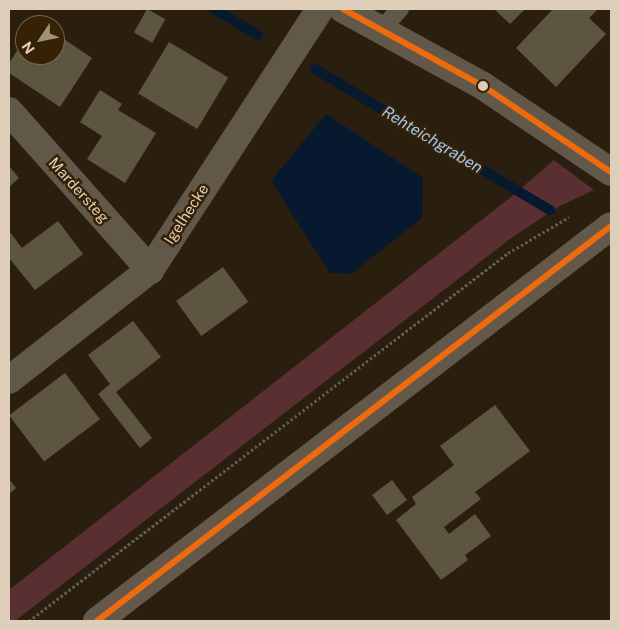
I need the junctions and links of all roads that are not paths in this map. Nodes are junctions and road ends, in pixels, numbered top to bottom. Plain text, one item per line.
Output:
1 (320, 9) edge
2 (344, 9) edge
3 (400, 9) edge
4 (380, 31) junction
5 (9, 111) edge
6 (611, 172) edge
7 (611, 226) edge
8 (150, 270) junction
9 (9, 380) edge
10 (97, 621) edge

1 - 8 street, Igelhecke
2 - 4 street
3 - 4 lane
4 - 6 street
5 - 8 street, Mardersteg
7 - 10 main road
8 - 9 street, Igelhecke

